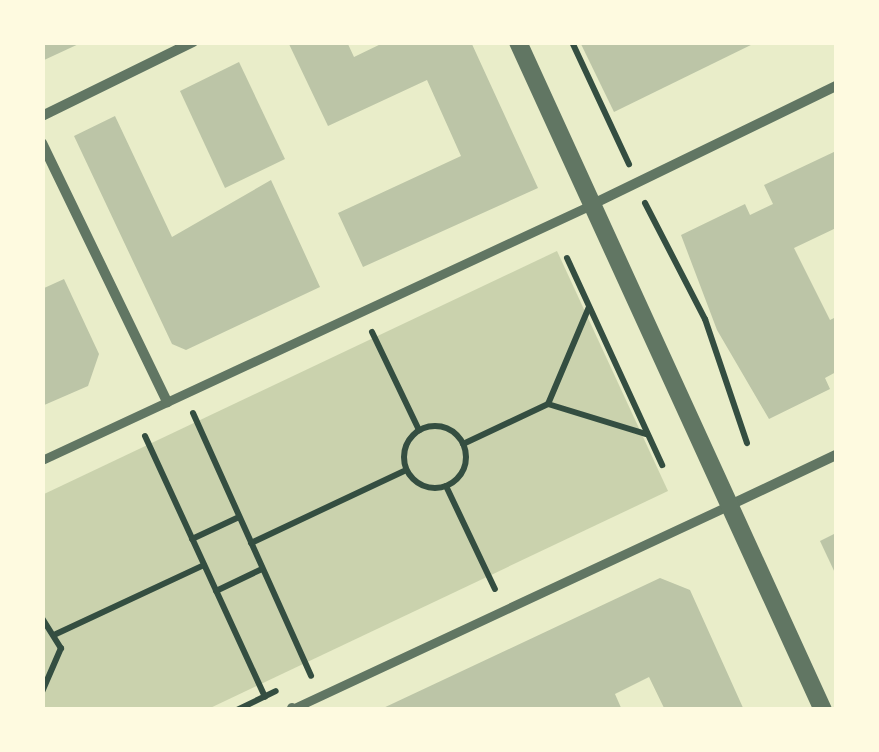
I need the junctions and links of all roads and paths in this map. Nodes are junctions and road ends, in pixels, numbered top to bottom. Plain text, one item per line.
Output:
1 (194, 42) edge
2 (518, 42) edge
3 (572, 42) edge
4 (836, 86) edge
5 (42, 116) edge
6 (42, 143) edge
7 (638, 183) junction
8 (593, 204) junction
9 (567, 258) dead end
10 (589, 306) junction
11 (362, 311) junction
12 (184, 394) junction
13 (167, 402) junction
14 (548, 404) junction
15 (136, 416) junction
16 (419, 430) junction
17 (646, 434) junction
18 (747, 443) dead end
19 (463, 444) junction
20 (836, 455) edge
21 (42, 460) edge
22 (662, 465) dead end
23 (406, 470) junction
24 (446, 486) junction
25 (728, 506) junction
26 (239, 517) junction
27 (192, 539) junction
28 (251, 543) junction
29 (204, 564) junction
30 (262, 569) junction
31 (216, 591) junction
32 (504, 610) junction
33 (42, 618) edge
34 (56, 634) junction
35 (42, 692) edge
36 (321, 695) junction
37 (292, 709) edge
38 (271, 710) edge
39 (823, 710) edge

1 - 5 street
2 - 8 street
3 - 7 path
4 - 7 street
6 - 13 street
7 - 8 street
7 - 18 path
8 - 11 street
8 - 25 street
9 - 10 path
10 - 14 path
10 - 17 path
11 - 12 street
11 - 16 path
12 - 13 street
12 - 26 path
13 - 15 street
14 - 17 path
14 - 19 path
15 - 21 street
15 - 27 path
16 - 19 path
16 - 23 path
17 - 22 path
19 - 24 path
20 - 25 street
23 - 24 path
23 - 28 path
24 - 32 path
25 - 32 street
25 - 39 street
26 - 27 path
26 - 28 path
27 - 29 path
28 - 30 path
29 - 31 path
29 - 34 path
30 - 31 path
30 - 36 path
31 - 38 path
32 - 36 street
33 - 34 path
34 - 35 path
36 - 37 street

